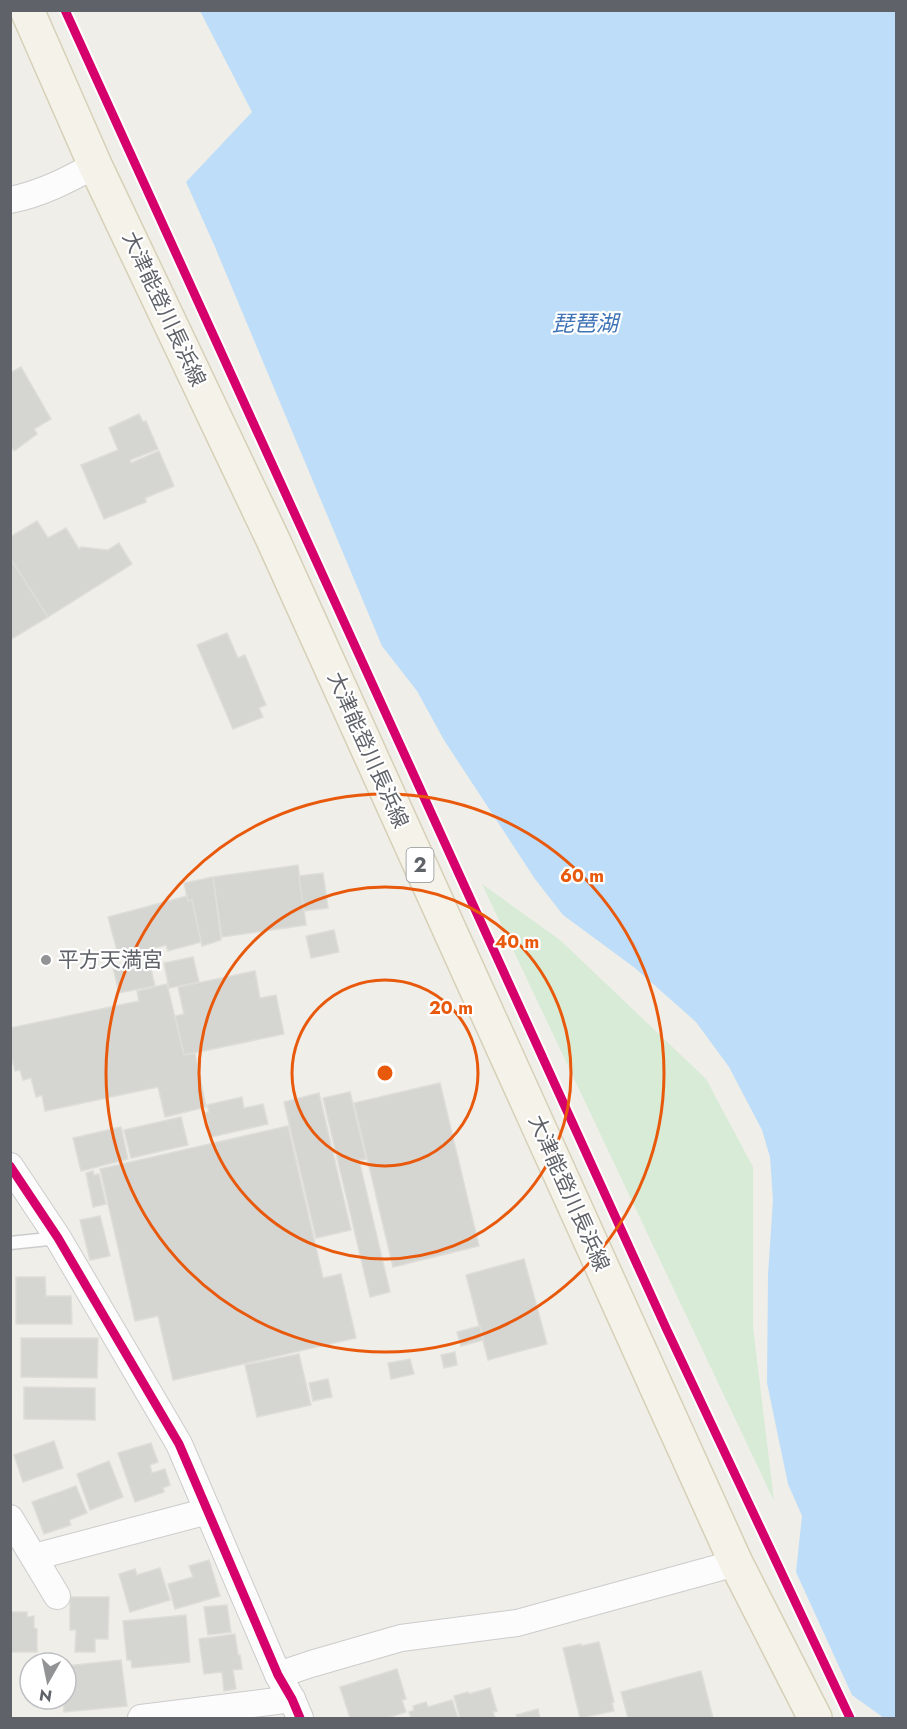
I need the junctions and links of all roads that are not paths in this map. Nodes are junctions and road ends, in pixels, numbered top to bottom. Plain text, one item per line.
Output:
1 (27, 10) edge
2 (95, 165) junction
3 (10, 200) edge
4 (10, 1166) edge
5 (58, 1238) junction
6 (10, 1243) edge
7 (208, 1511) junction
8 (10, 1518) edge
9 (34, 1557) junction
10 (736, 1563) junction
11 (57, 1596) dead end
12 (278, 1675) junction
13 (296, 1709) edge
14 (141, 1719) edge
15 (815, 1719) edge

1 - 2 main road, 大津能登川長浜線 / 2
2 - 3 street
2 - 10 main road, 大津能登川長浜線 / 2
4 - 5 street
5 - 6 lane
5 - 7 street
7 - 9 street
7 - 12 street
8 - 9 street
9 - 11 street
10 - 12 street
10 - 15 main road, 大津能登川長浜線 / 2
12 - 13 street
13 - 14 street

